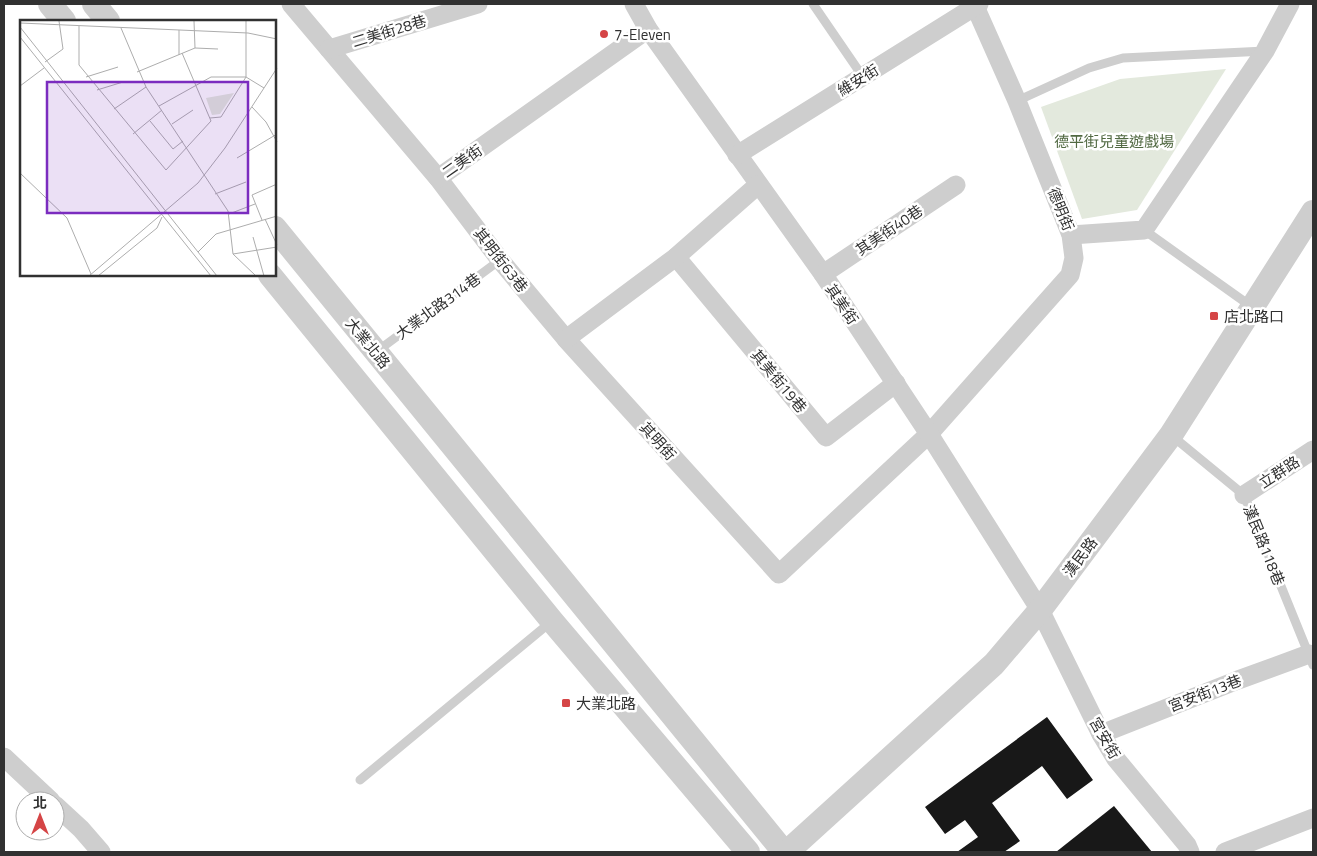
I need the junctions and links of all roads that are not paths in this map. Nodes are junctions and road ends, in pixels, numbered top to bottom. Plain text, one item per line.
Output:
1 (50, 4) edge
2 (94, 4) edge
3 (291, 4) edge
4 (478, 4) edge
5 (634, 4) edge
6 (813, 4) edge
7 (976, 4) edge
8 (1290, 4) edge
9 (63, 20) edge
10 (107, 20) edge
11 (648, 29) junction
12 (329, 49) junction
13 (1265, 51) junction
14 (863, 77) junction
15 (1016, 102) junction
16 (737, 155) junction
17 (438, 178) junction
18 (758, 185) junction
19 (956, 185) dead end
20 (1313, 212) edge
21 (276, 229) edge
22 (1144, 230) junction
23 (1072, 235) junction
24 (676, 257) junction
25 (500, 260) junction
26 (823, 274) junction
27 (271, 276) edge
28 (1252, 308) junction
29 (566, 339) junction
30 (376, 352) junction
31 (896, 383) junction
32 (929, 434) junction
33 (1171, 435) junction
34 (1313, 450) edge
35 (1244, 495) junction
36 (1040, 610) junction
37 (552, 621) junction
38 (1311, 660) edge
39 (1101, 734) junction
40 (4, 757) edge
41 (360, 780) dead end
42 (40, 791) edge
43 (65, 814) edge
44 (1313, 818) edge
45 (101, 852) edge
46 (748, 852) edge
47 (786, 852) edge
48 (1190, 852) edge
49 (1225, 852) edge

1 - 9 street
2 - 10 street
3 - 12 street, 二美街
4 - 12 street, 二美街28巷
5 - 11 street, 其美街
6 - 14 lane
7 - 14 street, 維安街
7 - 15 street, 德明街
8 - 13 street
11 - 16 street, 其美街
11 - 17 street, 二美街
12 - 17 street, 二美街
13 - 15 lane
13 - 22 street
14 - 16 street, 維安街
15 - 23 street, 德明街
16 - 18 street, 其美街
17 - 25 street, 其明街63巷
18 - 24 street
18 - 26 street, 其美街
19 - 26 street, 其美街40巷
20 - 28 street, 漢民路
21 - 30 street, 大業北路
22 - 23 street
22 - 28 lane
23 - 32 street, 德明街
24 - 29 street
24 - 31 street, 其美街19巷
25 - 29 street, 其明街63巷
25 - 30 lane, 大業北路314巷
26 - 31 street, 其美街
27 - 37 street
28 - 33 street, 漢民路
29 - 32 street, 其明街
30 - 47 street, 大業北路
31 - 32 street, 其美街
32 - 36 street, 其美街
33 - 35 lane, 漢民路118巷
33 - 36 street, 漢民路
34 - 35 street, 立群路
35 - 38 lane, 漢民路118巷
36 - 39 street, 宮安街
36 - 47 street, 漢民路
37 - 41 lane
37 - 46 street
38 - 39 street, 宮安街13巷
39 - 48 street, 宮安街
40 - 42 street
43 - 45 street
44 - 49 street

